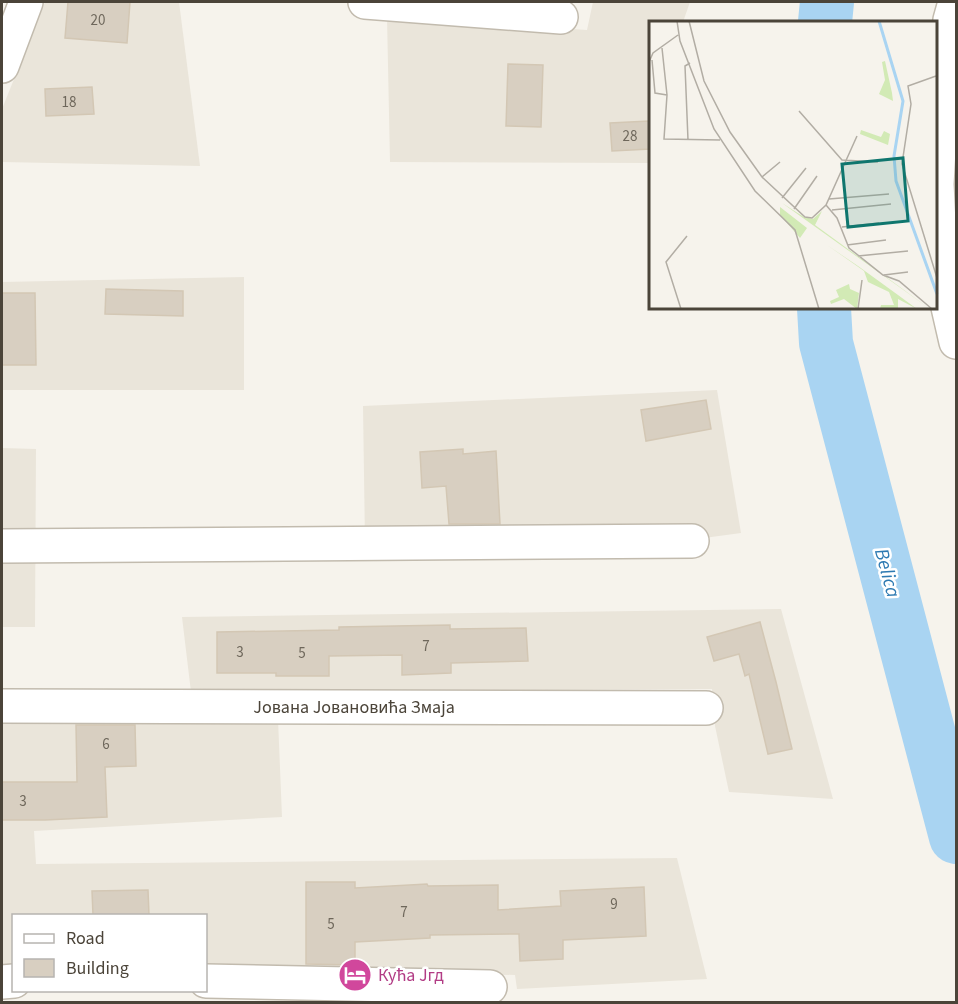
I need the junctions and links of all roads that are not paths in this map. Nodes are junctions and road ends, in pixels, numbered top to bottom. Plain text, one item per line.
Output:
1 (26, 2) edge
2 (365, 2) edge
3 (955, 2) edge
4 (561, 17) dead end
5 (2, 66) edge
6 (957, 342) edge
7 (692, 541) dead end
8 (2, 546) edge
9 (2, 706) edge
10 (706, 708) dead end
11 (207, 981) edge
12 (490, 987) dead end

1 - 5 street
2 - 4 street
3 - 6 street
7 - 8 street
9 - 10 street, Јована Јовановића Змаја
11 - 12 street

